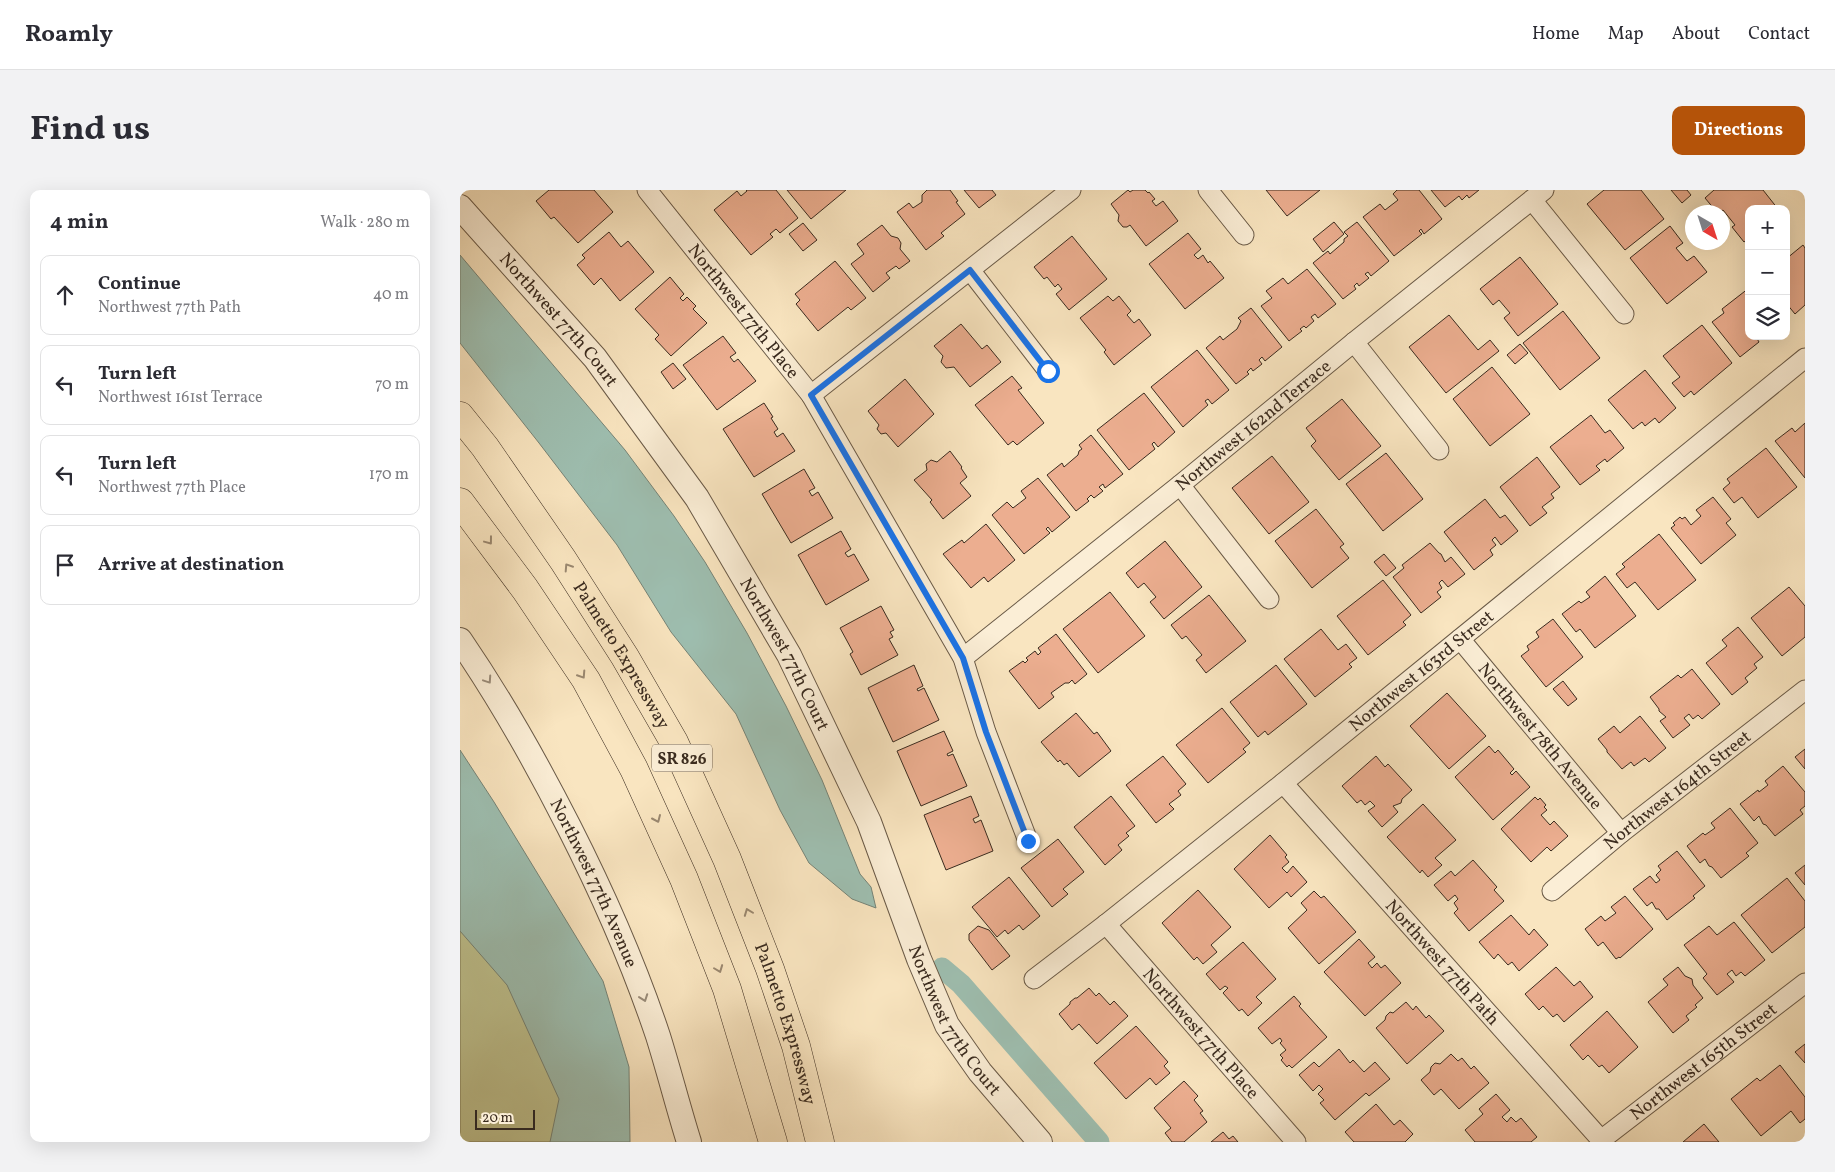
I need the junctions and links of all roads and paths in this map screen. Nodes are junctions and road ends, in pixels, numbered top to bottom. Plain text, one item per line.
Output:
1 (647, 190) edge
2 (1071, 190) edge
3 (1208, 190) edge
4 (1538, 195) edge
5 (460, 206) edge
6 (1244, 235) dead end
7 (970, 270) junction
8 (1624, 314) dead end
9 (1354, 342) junction
10 (1804, 361) edge
11 (1048, 371) dead end
12 (811, 395) junction
13 (460, 416) edge
14 (1439, 450) dead end
15 (1180, 485) junction
16 (460, 502) edge
17 (1268, 599) dead end
18 (1460, 639) junction
19 (460, 640) edge
20 (963, 658) junction
21 (1805, 690) edge
22 (1283, 783) junction
23 (1621, 833) junction
24 (1028, 841) dead end
25 (1552, 891) dead end
26 (1106, 924) junction
27 (1034, 979) dead end
28 (1805, 983) edge
29 (1602, 1141) edge
30 (689, 1142) edge
31 (773, 1142) edge
32 (820, 1142) edge
33 (1040, 1142) edge
34 (1296, 1142) edge

1 - 12 street, Northwest 77th Place
2 - 7 street
3 - 6 street
4 - 8 street
4 - 9 street, Northwest 162nd Terrace
5 - 33 street, Northwest 77th Court
7 - 11 street
7 - 12 street
9 - 14 street
9 - 15 street, Northwest 162nd Terrace
10 - 18 street, Northwest 163rd Street
12 - 20 street, Northwest 77th Place
32 -> 13 highway, Palmetto Expressway / SR 826
15 - 17 street
15 - 20 street, Northwest 162nd Terrace
16 -> 31 highway, SR 826
18 - 22 street, Northwest 163rd Street
18 - 23 street, Northwest 78th Avenue
19 -> 30 street, Northwest 77th Avenue
20 - 24 street, Northwest 77th Place
21 - 23 street, Northwest 164th Street
22 - 26 street, Northwest 163rd Street
22 - 29 street, Northwest 77th Path
23 - 25 street, Northwest 164th Street
26 - 27 street, Northwest 163rd Street
26 - 34 street, Northwest 77th Place
28 - 29 street, Northwest 165th Street

